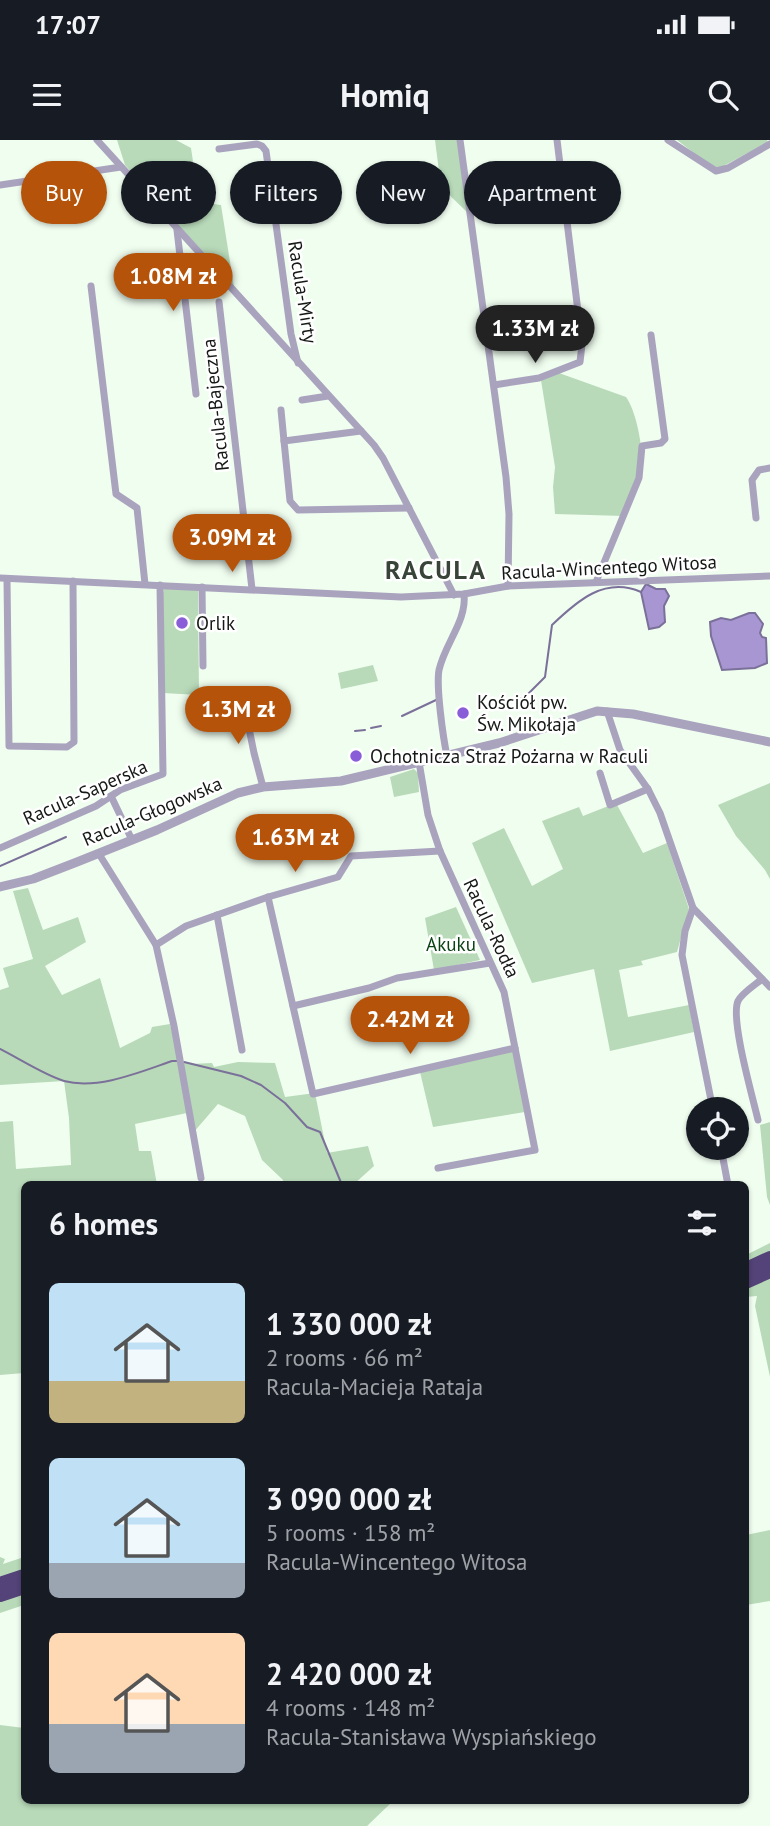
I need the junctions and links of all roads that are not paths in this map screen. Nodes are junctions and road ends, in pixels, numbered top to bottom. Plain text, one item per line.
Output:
1 (97, 140) edge
2 (460, 140) edge
3 (557, 140) edge
4 (668, 140) edge
5 (770, 144) edge
6 (219, 149) dead end
7 (121, 167) joint
8 (0, 185) edge
9 (172, 224) edge
10 (176, 229) junction
11 (90, 286) dead end
12 (219, 302) dead end
13 (651, 335) dead end
14 (298, 363) junction
15 (494, 384) junction
16 (197, 394) dead end
17 (328, 396) junction
18 (302, 400) dead end
19 (281, 410) dead end
20 (361, 431) junction
21 (284, 441) junction
22 (770, 468) edge
23 (409, 508) junction
24 (756, 518) dead end
25 (770, 576) edge
26 (3, 579) edge
27 (73, 581) junction
28 (596, 582) junction
29 (145, 584) junction
30 (160, 585) junction
31 (508, 586) junction
32 (202, 587) junction
33 (252, 589) junction
34 (464, 594) junction
35 (454, 595) junction
36 (203, 666) dead end
37 (243, 699) dead end
38 (607, 711) junction
39 (770, 742) edge
40 (447, 756) junction
41 (419, 762) junction
42 (600, 773) dead end
43 (263, 787) junction
44 (648, 789) junction
45 (111, 796) junction
46 (132, 841) junction
47 (0, 848) edge
48 (440, 851) junction
49 (99, 853) junction
50 (0, 887) edge
51 (268, 897) junction
52 (693, 908) junction
53 (217, 915) junction
54 (156, 945) junction
55 (490, 963) junction
56 (762, 979) junction
57 (770, 987) edge
58 (293, 1006) junction
59 (514, 1048) junction
60 (242, 1050) dead end
61 (710, 1097) edge
62 (758, 1120) dead end
63 (723, 1160) edge
64 (438, 1168) dead end
65 (201, 1178) dead end
66 (727, 1181) edge
67 (770, 1258) edge
68 (749, 1268) edge
69 (770, 1271) edge
70 (749, 1281) edge
71 (21, 1577) edge
72 (0, 1584) edge
73 (21, 1588) edge
74 (0, 1595) edge

1 - 7 street
2 - 15 street
3 - 15 street
4 - 5 street
6 - 14 street, Racula-Mirty
7 - 8 street
9 - 10 street
10 - 14 street
10 - 16 street
11 - 29 street
12 - 33 street, Racula-Bajeczna
13 - 28 street
14 - 17 street
15 - 31 street
17 - 18 street
17 - 20 street
19 - 21 street
20 - 21 street
20 - 23 street
21 - 23 street
22 - 24 street
23 - 35 street
25 - 28 street, Racula-Wincentego Witosa
26 - 27 street, Racula-Wincentego Witosa
26 - 27 street, Racula-Wincentego Witosa
27 - 29 street, Racula-Wincentego Witosa
28 - 31 street, Racula-Wincentego Witosa
29 - 30 street, Racula-Wincentego Witosa
30 - 32 street, Racula-Wincentego Witosa
30 - 45 street, Racula-Saperska
31 - 34 street, Racula-Wincentego Witosa
32 - 33 street, Racula-Wincentego Witosa
32 - 36 street
33 - 35 street, Racula-Wincentego Witosa
34 - 35 street, Racula-Wincentego Witosa
34 - 40 street
37 - 43 street
38 - 39 street, Racula-Głogowska
38 - 40 street, Racula-Głogowska
38 - 44 street
40 - 41 street, Racula-Głogowska
41 - 43 street, Racula-Głogowska
41 - 48 street, Racula-Rodła
42 - 44 street
43 - 46 street, Racula-Głogowska
44 - 52 street
45 - 46 street
45 - 47 street, Racula-Saperska
46 - 49 street, Racula-Głogowska
48 - 51 street
48 - 55 street, Racula-Rodła
49 - 50 street, Racula-Głogowska
49 - 54 street
51 - 53 street
51 - 58 street
52 - 56 street
52 - 61 street
53 - 54 street
53 - 60 street
54 - 65 street
55 - 58 street
55 - 59 street, Racula-Rodła
56 - 57 street
56 - 62 street
58 - 59 street
59 - 64 street, Racula-Rodła
63 - 66 street
67 - 68 highway
69 - 70 highway
71 - 72 highway
73 - 74 highway

